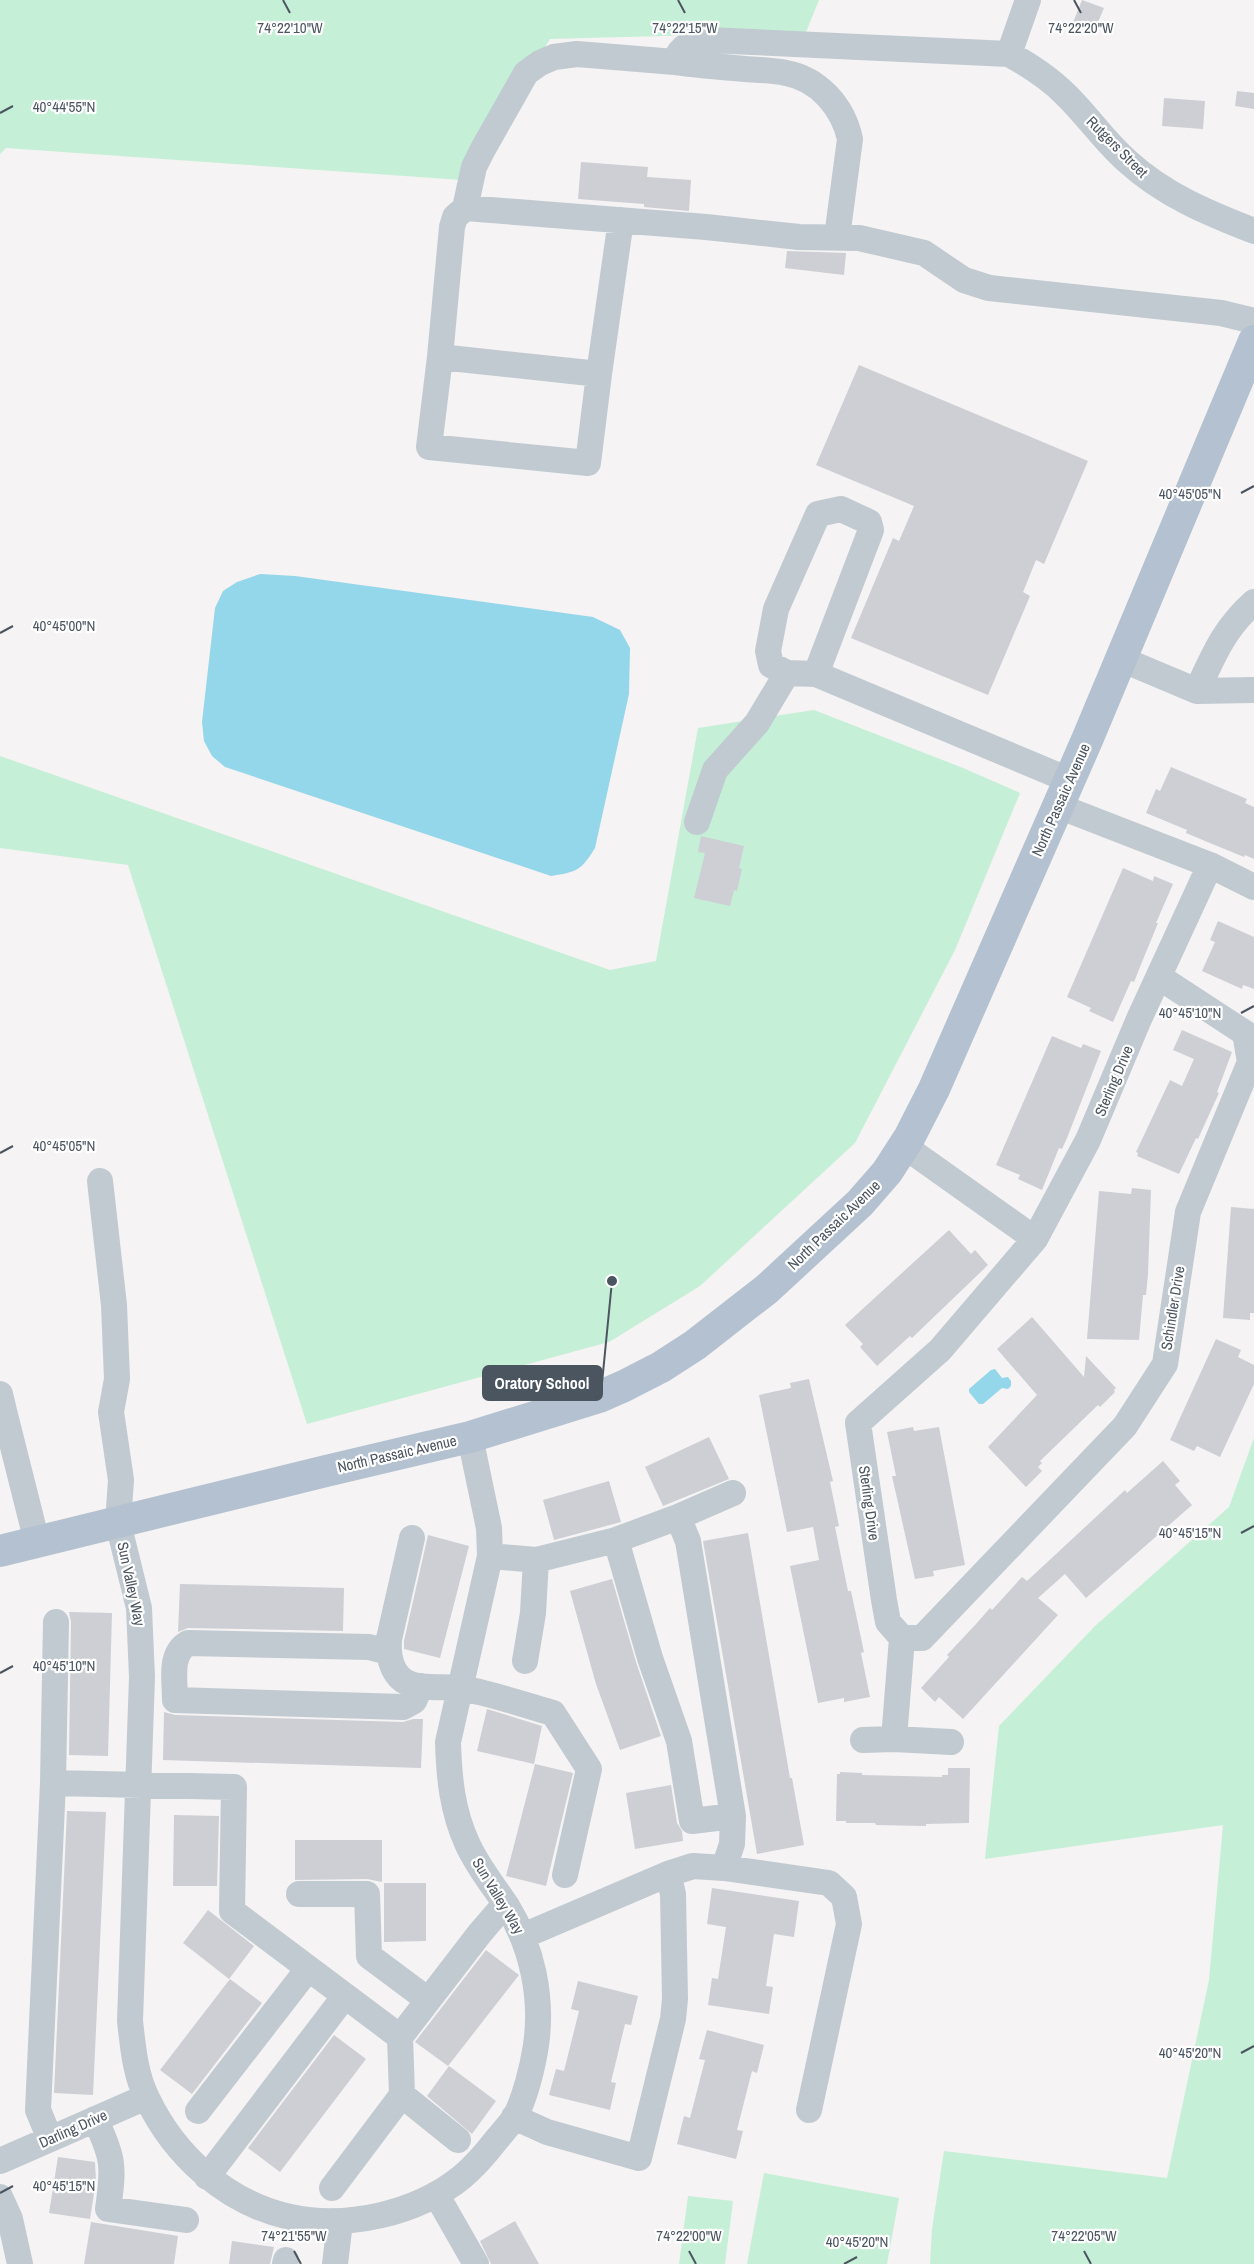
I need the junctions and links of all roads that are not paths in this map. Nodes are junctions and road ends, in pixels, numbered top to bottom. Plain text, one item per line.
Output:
1 (1028, 0) edge
2 (1000, 54) junction
3 (675, 62) junction
4 (465, 208) junction
5 (621, 220) junction
6 (1254, 231) edge
7 (837, 237) junction
8 (1254, 321) edge
9 (1254, 340) edge
10 (440, 357) junction
11 (599, 374) junction
12 (1254, 602) edge
13 (1121, 659) junction
14 (787, 673) junction
15 (816, 674) junction
16 (1254, 690) edge
17 (1197, 691) junction
18 (1064, 793) junction
19 (697, 822) dead end
20 (1210, 865) junction
21 (1254, 887) edge
22 (1159, 977) junction
23 (904, 1146) junction
24 (100, 1181) dead end
25 (1035, 1239) junction
26 (2, 1409) edge
27 (470, 1437) junction
28 (733, 1492) dead end
29 (678, 1517) junction
30 (118, 1523) junction
31 (412, 1538) dead end
32 (616, 1540) junction
33 (37, 1542) junction
34 (0, 1551) edge
35 (490, 1556) junction
36 (536, 1560) junction
37 (56, 1622) dead end
38 (895, 1630) junction
39 (388, 1652) junction
40 (525, 1661) dead end
41 (142, 1677) junction
42 (175, 1678) junction
43 (421, 1686) junction
44 (460, 1688) junction
45 (894, 1739) junction
46 (863, 1740) dead end
47 (951, 1742) dead end
48 (53, 1783) junction
49 (138, 1785) junction
50 (734, 1816) junction
51 (724, 1868) junction
52 (668, 1874) junction
53 (565, 1875) dead end
54 (299, 1894) dead end
55 (505, 1904) junction
56 (523, 1936) junction
57 (308, 1969) junction
58 (344, 1997) junction
59 (428, 2000) junction
60 (400, 2037) junction
61 (402, 2095) junction
62 (146, 2097) junction
63 (809, 2110) dead end
64 (198, 2111) dead end
65 (514, 2117) junction
66 (95, 2119) junction
67 (50, 2139) junction
68 (458, 2140) dead end
69 (0, 2161) edge
70 (207, 2177) junction
71 (332, 2188) dead end
72 (436, 2194) junction
73 (0, 2197) edge
74 (186, 2220) dead end
75 (340, 2222) junction
76 (20, 2264) edge
77 (335, 2264) edge
78 (476, 2264) edge

1 - 2 street
2 - 3 street
2 - 6 street, Rutgers Street
3 - 4 street
3 - 7 street
4 - 5 street
4 - 10 street
5 - 7 street
5 - 11 street
7 - 8 street
9 - 13 main road, North Passaic Avenue
10 - 11 street
10 - 11 street
12 - 17 street
13 - 17 street
13 - 18 main road, North Passaic Avenue
14 - 15 street
14 - 15 street
14 - 19 street
15 - 18 street
16 - 17 street
18 - 20 street
18 - 23 main road, North Passaic Avenue
20 - 21 street
20 - 22 street, Sterling Drive
22 - 25 street, Sterling Drive
22 - 38 street, Schindler Drive
23 - 25 street
23 - 27 main road, North Passaic Avenue
24 - 30 street, Sun Valley Way
25 - 38 street, Sterling Drive
26 - 33 street
27 - 30 main road, North Passaic Avenue
27 - 35 street, Sun Valley Way
28 - 29 street
29 - 32 street
29 - 50 street
30 - 33 main road, North Passaic Avenue
30 - 41 street, Sun Valley Way
31 - 39 street
32 - 36 street
32 - 50 street
33 - 34 main road, North Passaic Avenue
35 - 36 street
35 - 44 street, Sun Valley Way
36 - 40 street
37 - 48 street
38 - 45 street
39 - 42 street
39 - 43 street
41 - 42 street
41 - 49 street, Sun Valley Way
42 - 43 street
43 - 44 street
44 - 53 street
44 - 55 street, Sun Valley Way
45 - 46 street
45 - 47 street
48 - 49 street
48 - 67 street
49 - 57 street
49 - 62 street, Sun Valley Way
50 - 51 street
51 - 52 street
51 - 63 street
52 - 56 street
52 - 65 street
54 - 59 street
55 - 56 street, Sun Valley Way
55 - 59 street
56 - 65 street, Sun Valley Way
57 - 58 street
57 - 64 street
58 - 60 street
58 - 70 street
59 - 60 street
60 - 61 street
61 - 68 street
61 - 71 street
62 - 66 street, Darling Drive
62 - 70 street, Sun Valley Way
65 - 72 street, Sun Valley Way
66 - 67 street, Darling Drive
66 - 74 street
67 - 69 street, Darling Drive
70 - 75 street, Sun Valley Way
72 - 75 street, Sun Valley Way
72 - 78 street
73 - 76 street
75 - 77 street

